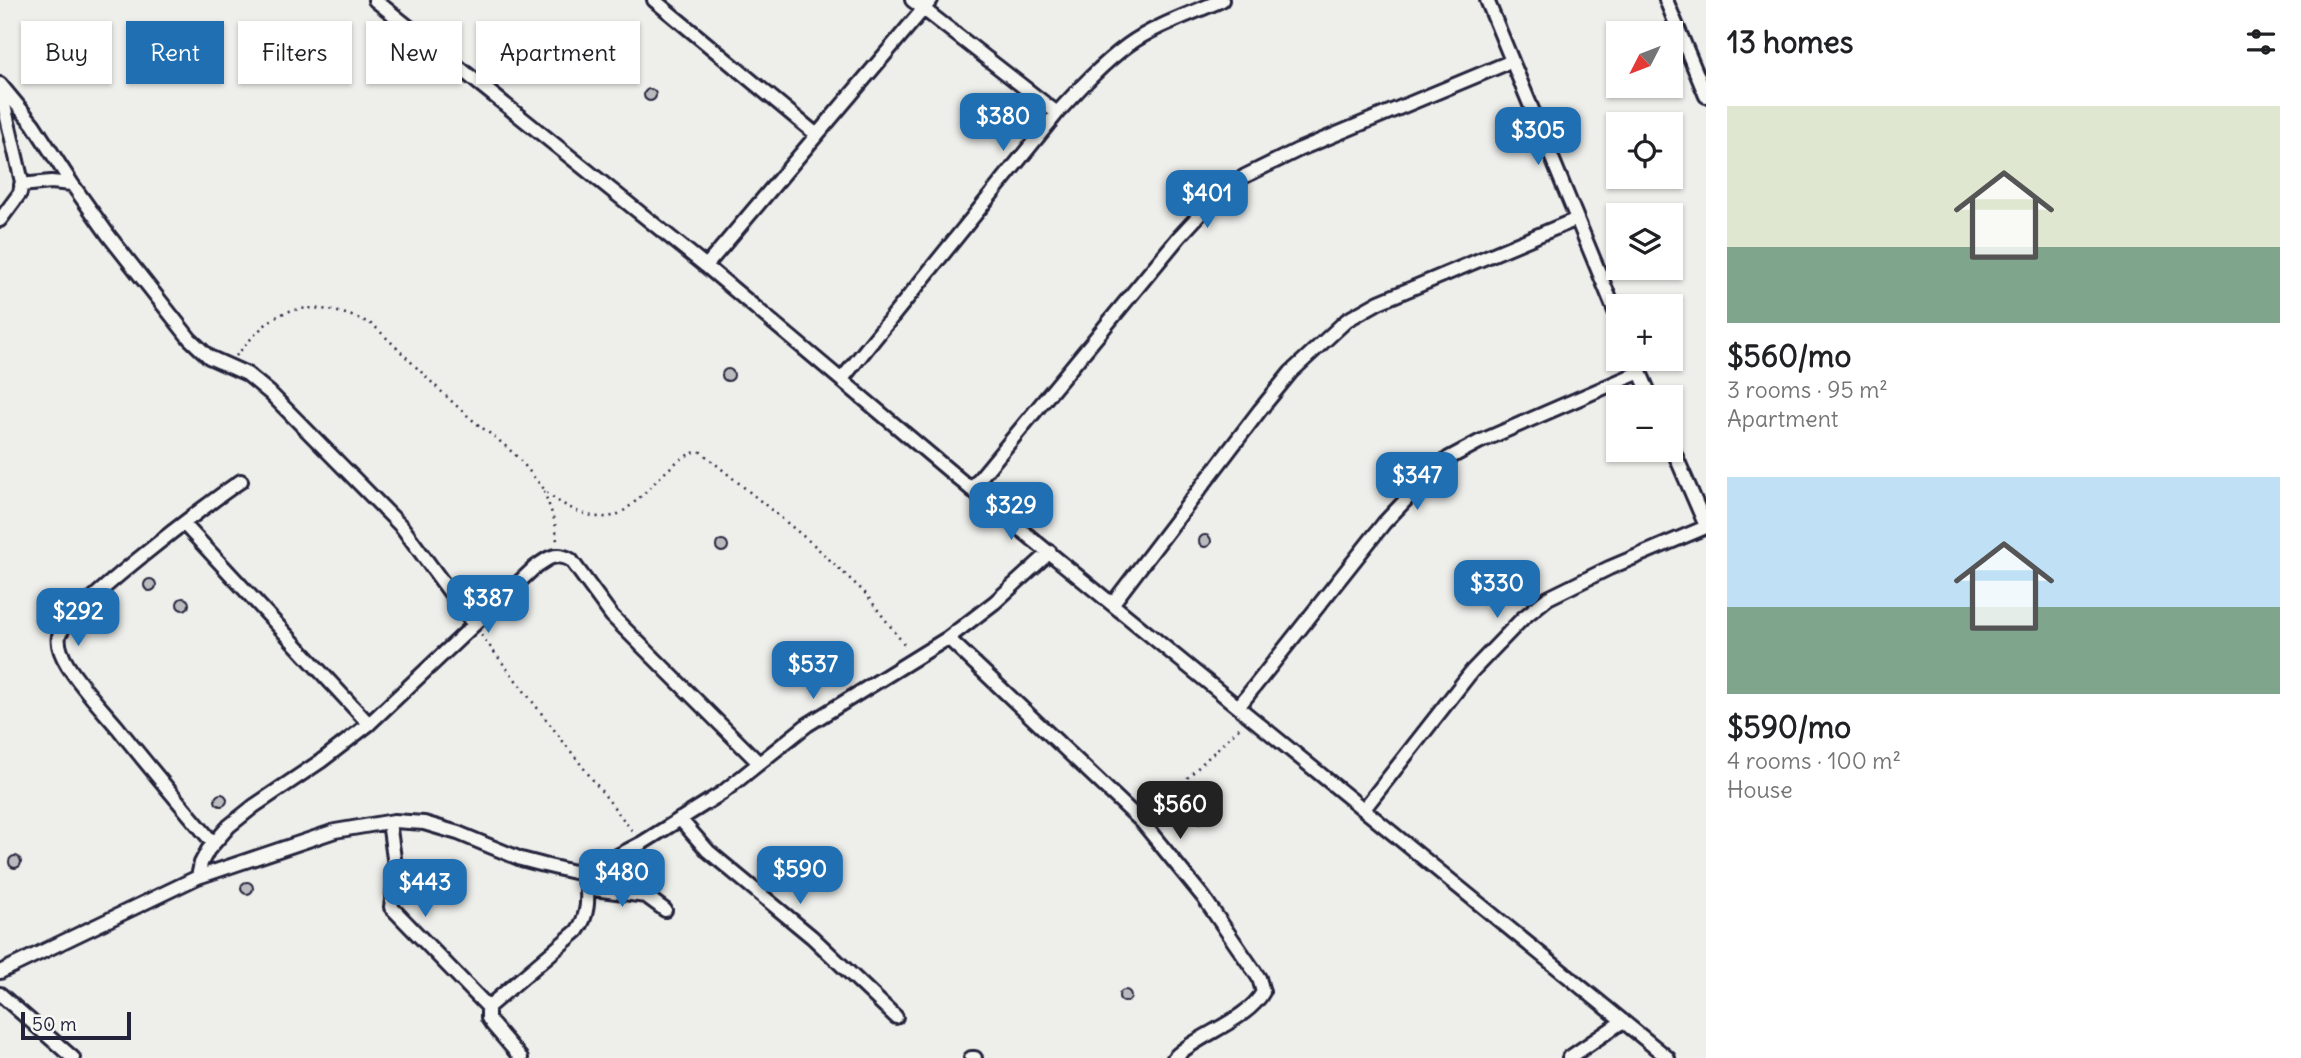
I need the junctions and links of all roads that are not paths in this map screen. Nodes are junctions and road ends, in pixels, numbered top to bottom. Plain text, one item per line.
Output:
1 (375, 0) edge
2 (654, 0) edge
3 (912, 0) edge
4 (1222, 0) edge
5 (1487, 0) edge
6 (1666, 0) edge
7 (927, 4) edge
8 (1512, 61) junction
9 (0, 86) edge
10 (1706, 96) edge
11 (1057, 113) junction
12 (817, 135) junction
13 (72, 184) junction
14 (22, 185) junction
15 (1577, 219) junction
16 (0, 220) edge
17 (706, 266) junction
18 (1608, 294) edge
19 (1640, 372) joint
20 (842, 379) junction
21 (1646, 385) edge
22 (1678, 462) edge
23 (241, 481) dead end
24 (971, 489) junction
25 (184, 524) junction
26 (1706, 526) edge
27 (1050, 552) junction
28 (1113, 603) junction
29 (474, 625) junction
30 (948, 638) junction
31 (1239, 706) junction
32 (369, 724) junction
33 (758, 762) junction
34 (1364, 809) junction
35 (680, 819) junction
36 (389, 822) junction
37 (213, 843) junction
38 (586, 870) junction
39 (198, 877) junction
40 (587, 888) junction
41 (665, 910) dead end
42 (0, 972) edge
43 (0, 994) edge
44 (488, 1007) junction
45 (896, 1017) dead end
46 (1623, 1021) junction
47 (73, 1058) edge
48 (521, 1058) edge
49 (1174, 1058) edge
50 (1569, 1058) edge
51 (1668, 1058) edge

1 - 17 street
2 - 12 street
3 - 7 street
4 - 11 street
5 - 8 street
6 - 10 street
7 - 11 street
7 - 12 street
8 - 15 street
8 - 24 street
9 - 13 street
9 - 14 street
11 - 20 street
12 - 17 street
13 - 14 street
13 - 29 street
14 - 16 street
15 - 18 street
15 - 28 street
17 - 20 street
19 - 21 street
19 - 31 street
20 - 24 street
22 - 26 street
23 - 25 street
24 - 27 street
25 - 32 street
25 - 37 street
26 - 34 street
27 - 28 street
27 - 30 street
28 - 31 street
29 - 32 street
29 - 33 street
30 - 33 street
30 - 49 street
31 - 34 street
32 - 37 street
33 - 35 street
34 - 46 street
35 - 38 street
35 - 45 street
36 - 38 street
36 - 39 street
36 - 44 street
37 - 39 street
38 - 40 street
39 - 42 street
40 - 41 street
40 - 44 street
43 - 47 street
44 - 48 street
46 - 50 street
46 - 51 street

